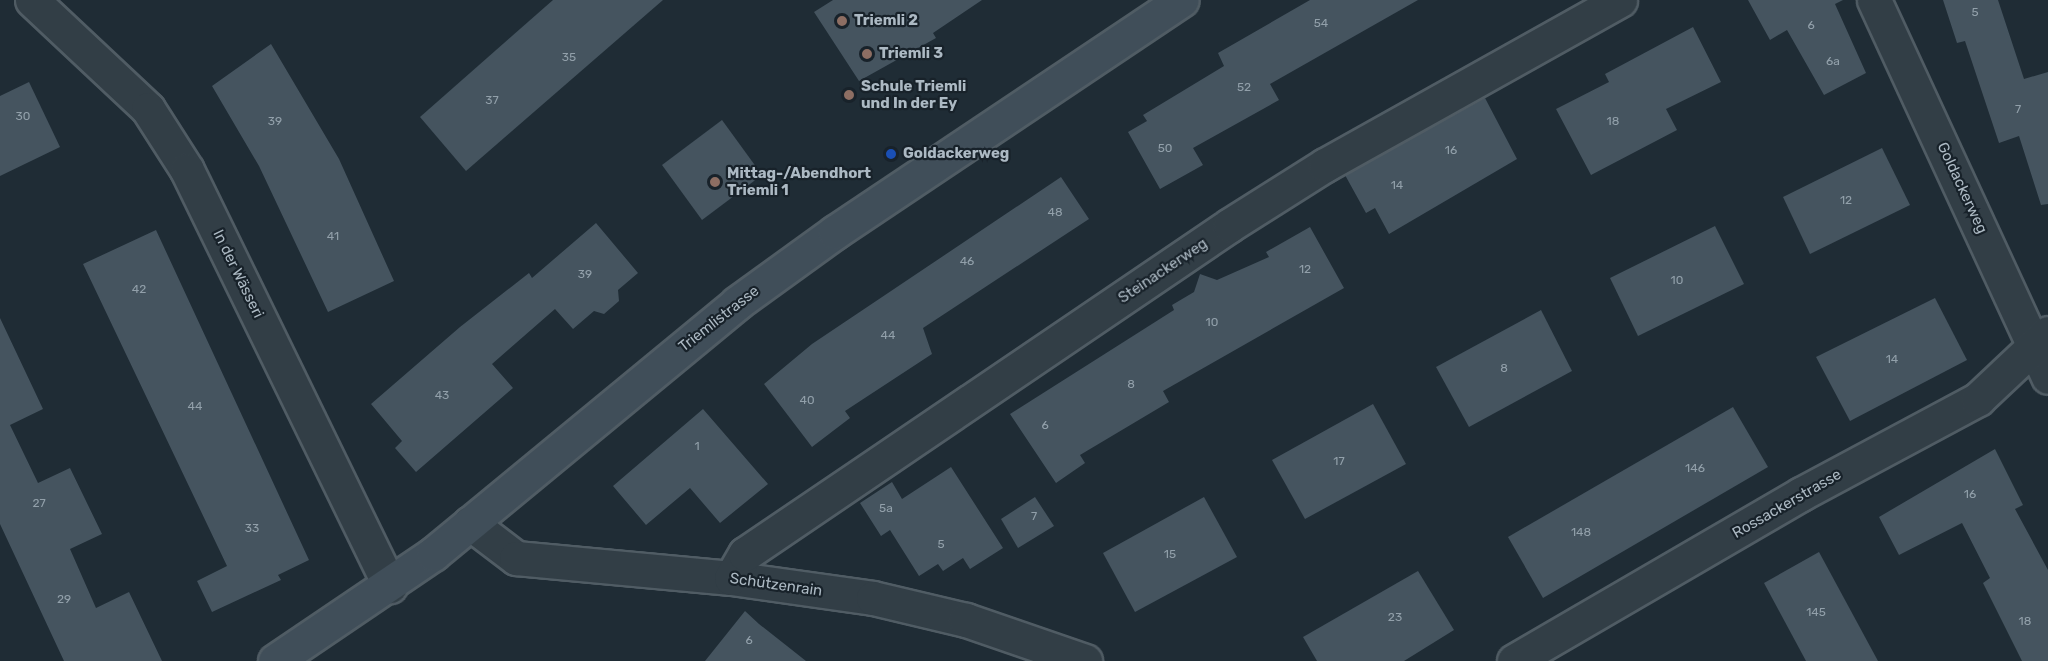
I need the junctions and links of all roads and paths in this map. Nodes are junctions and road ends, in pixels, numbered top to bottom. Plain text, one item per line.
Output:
1 (32, 0) edge
2 (1181, 0) edge
3 (1620, 0) edge
4 (1874, 0) edge
5 (2041, 338) edge
6 (2048, 377) edge
7 (470, 523) junction
8 (731, 578) junction
9 (390, 586) junction
10 (275, 661) edge
11 (1085, 661) edge
12 (1514, 661) edge

1 - 9 street, In der Wässeri
2 - 7 street, Triemlistrasse
3 - 8 street, Steinackerweg
4 - 5 street, Goldackerweg
5 - 6 street, Goldackerweg
5 - 12 street, Rossackerstrasse
7 - 8 street, Schützenrain
7 - 9 street, Triemlistrasse
8 - 11 street, Schützenrain
9 - 10 street, Triemlistrasse

